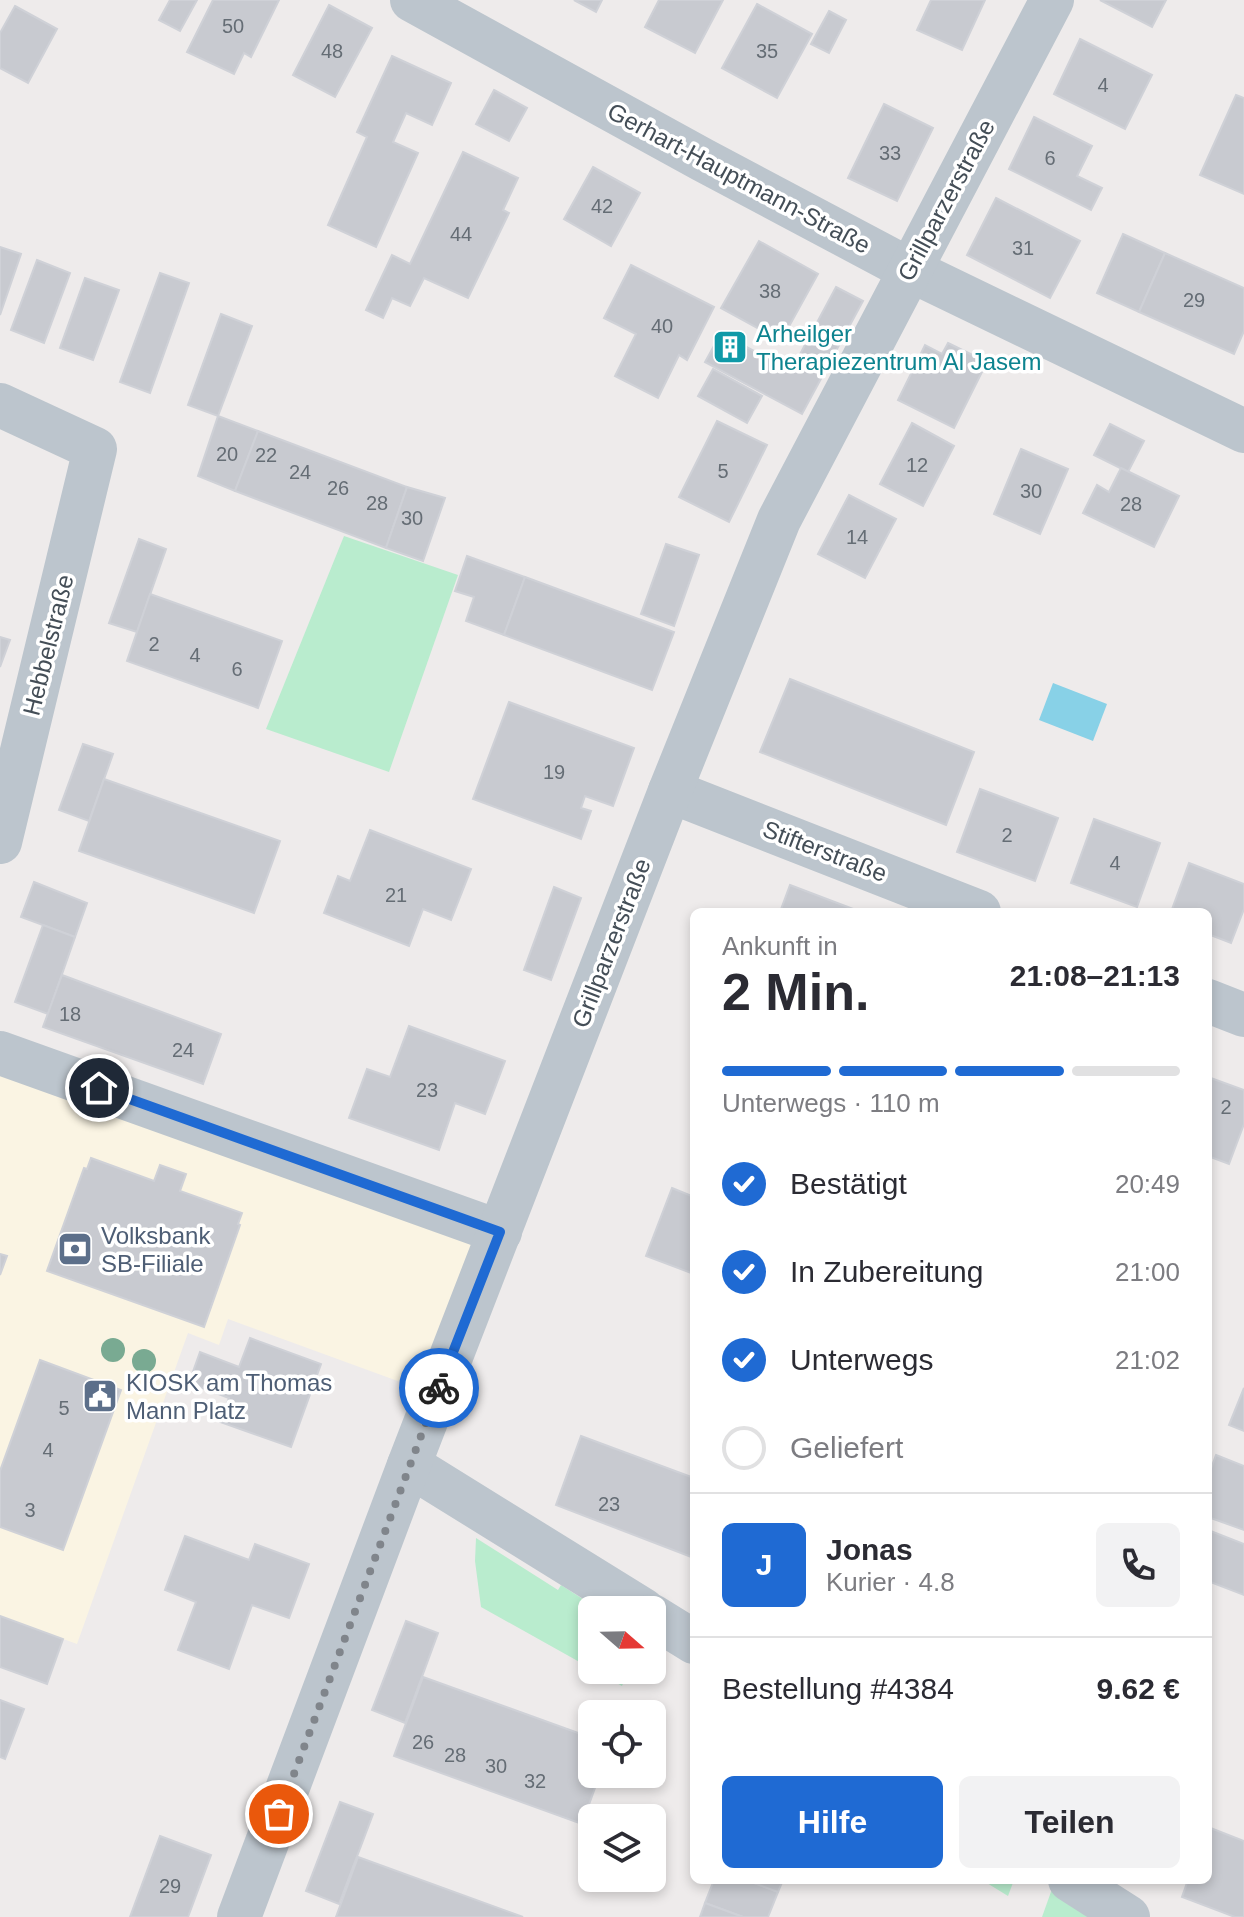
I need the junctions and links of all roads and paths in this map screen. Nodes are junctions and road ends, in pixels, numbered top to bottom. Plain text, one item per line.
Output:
1 (412, 0) edge
2 (1052, 0) edge
3 (910, 270) junction
4 (0, 405) edge
5 (1244, 431) edge
6 (670, 791) junction
7 (0, 842) edge
8 (969, 908) edge
9 (1212, 1003) edge
10 (1244, 1015) edge
11 (0, 1053) edge
12 (500, 1232) junction
13 (409, 1465) junction
14 (620, 1596) edge
15 (666, 1625) edge
16 (690, 1640) edge
17 (1076, 1884) edge
18 (239, 1917) edge
19 (1128, 1917) edge

1 - 3 street, Gerhart-Hauptmann-Straße
2 - 3 street, Grillparzerstraße
3 - 5 street, Gerhart-Hauptmann-Straße
3 - 6 street, Grillparzerstraße
4 - 7 street, Hebbelstraße
6 - 8 street, Stifterstraße
6 - 12 street, Grillparzerstraße
9 - 10 street
11 - 12 street
12 - 13 street, Grillparzerstraße
13 - 14 street
13 - 18 street, Grillparzerstraße
15 - 16 street
17 - 19 street

